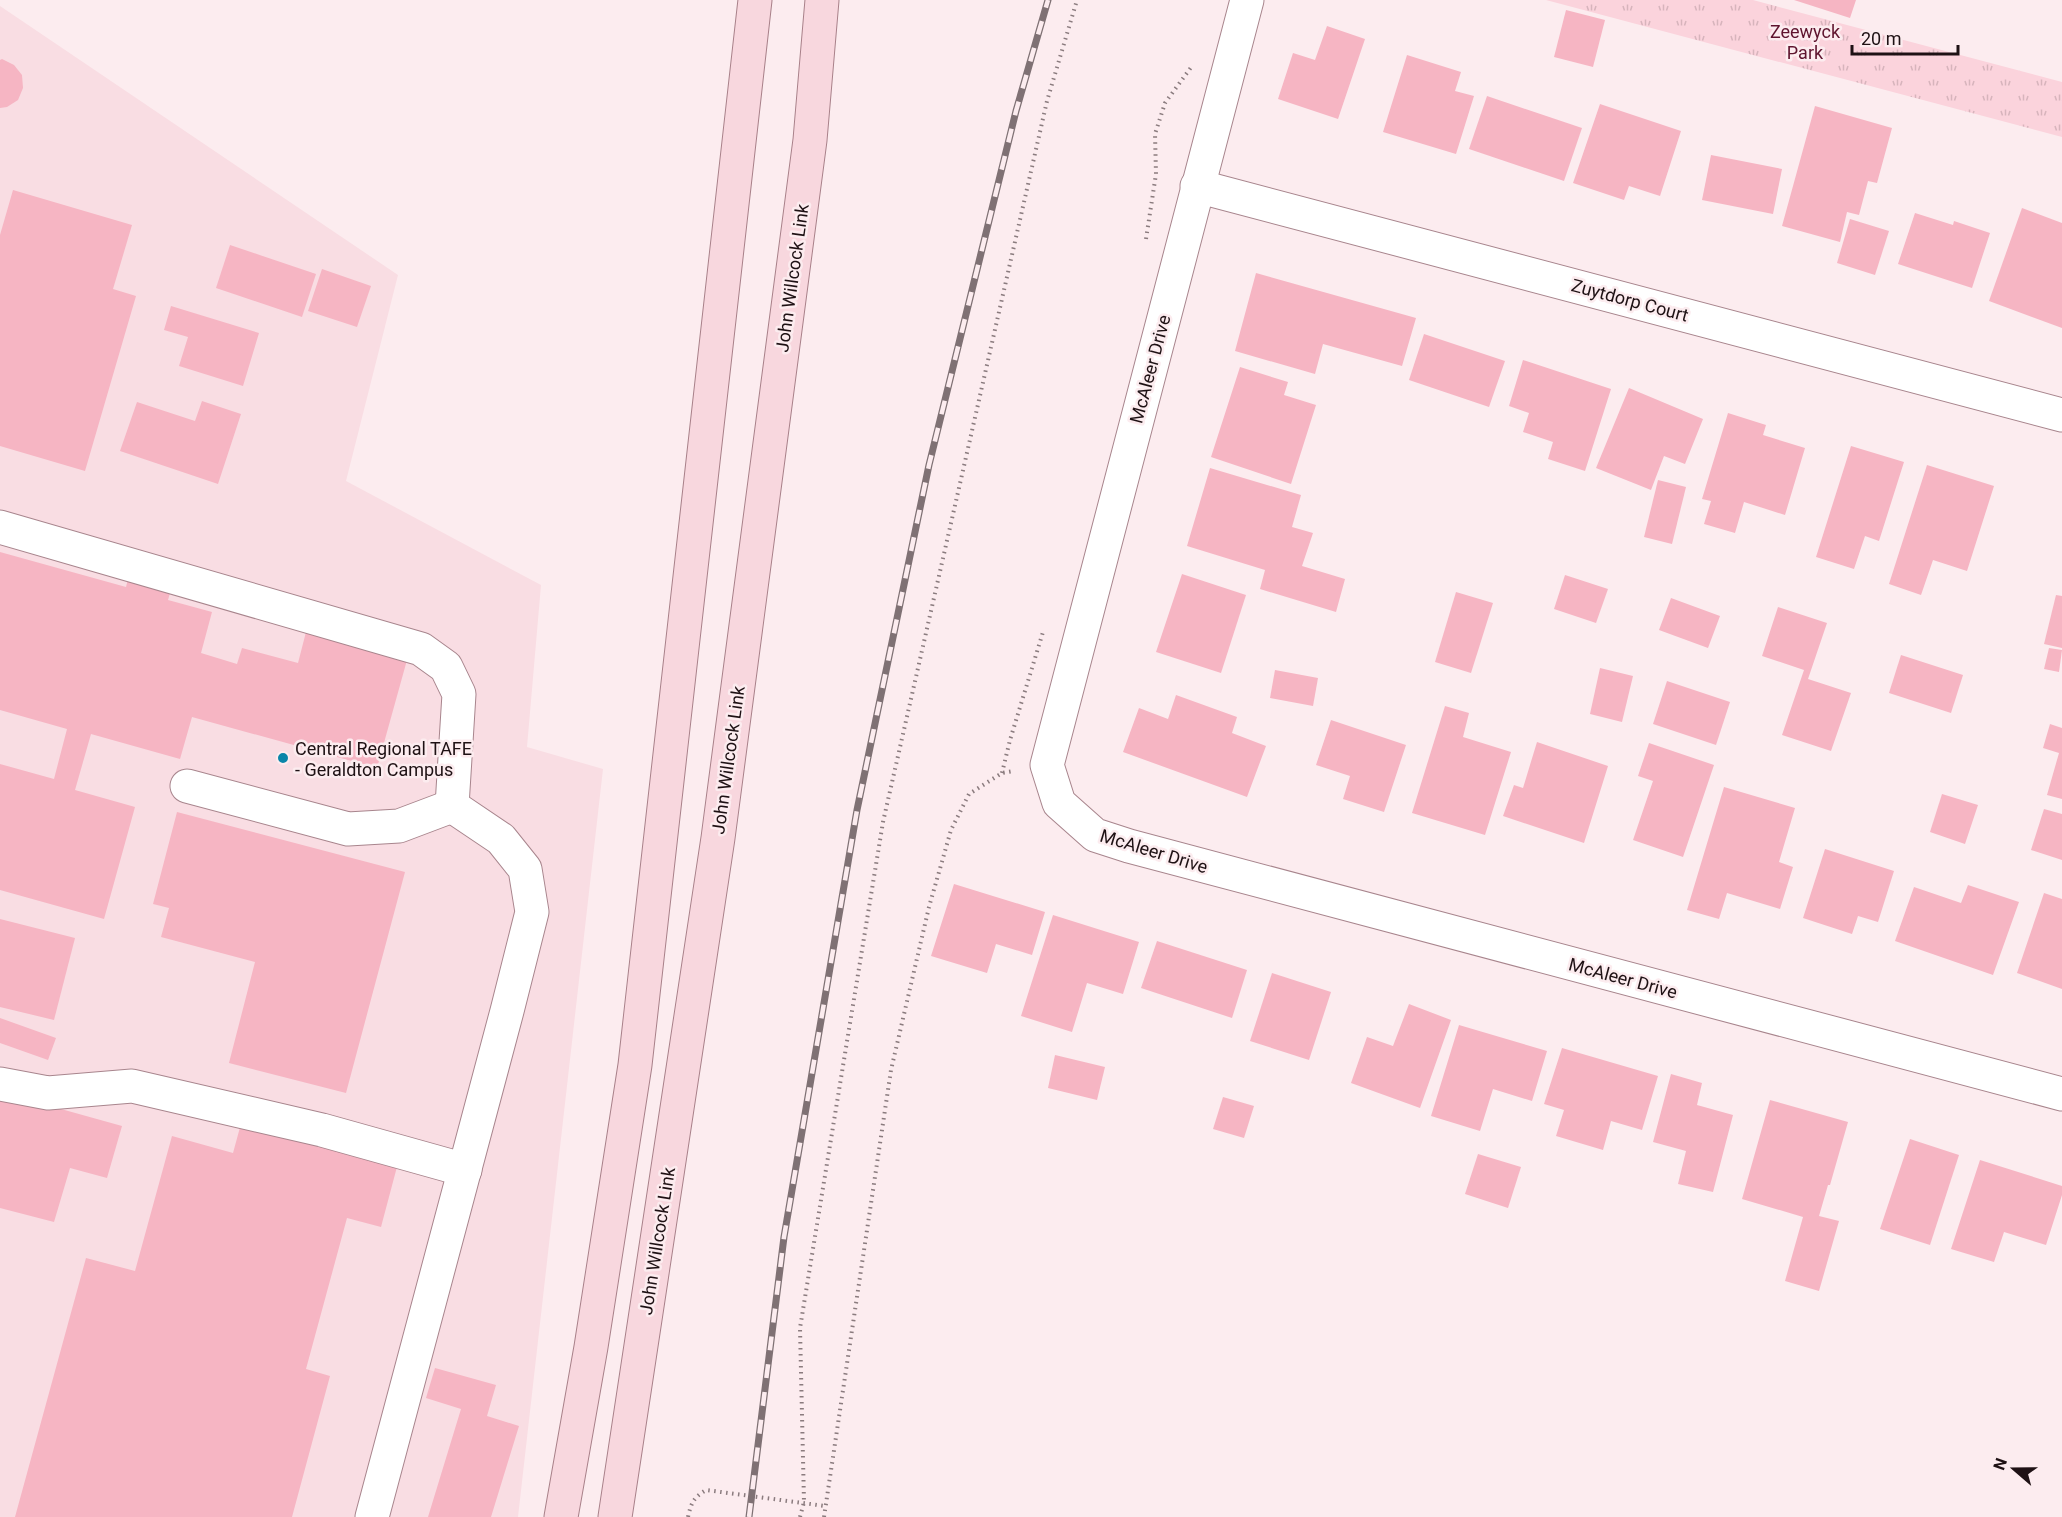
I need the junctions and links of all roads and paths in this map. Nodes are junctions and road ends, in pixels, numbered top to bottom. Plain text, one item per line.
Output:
1 (739, 0) edge
2 (754, 0) edge
3 (822, 0) edge
4 (831, 0) edge
5 (1077, 0) edge
6 (1247, 0) edge
7 (1196, 56) dead end
8 (810, 140) junction
9 (1197, 186) junction
10 (1146, 240) dead end
11 (720, 302) junction
12 (2062, 415) edge
13 (0, 527) edge
14 (1043, 631) dead end
15 (1025, 769) dead end
16 (1002, 773) junction
17 (187, 786) dead end
18 (452, 806) junction
19 (0, 1084) edge
20 (2062, 1094) edge
21 (465, 1170) junction
22 (804, 1503) junction
23 (825, 1506) junction
24 (372, 1517) edge
25 (561, 1517) edge
26 (615, 1517) edge
27 (688, 1517) edge
28 (800, 1517) edge
29 (824, 1517) edge

1 - 11 main road
2 - 11 main road
3 - 8 main road, John Willcock Link
4 - 8 main road
5 - 22 path
6 - 9 street, McAleer Drive
7 - 10 path
8 - 26 main road, John Willcock Link
9 - 12 street, Zuytdorp Court
9 - 20 street, McAleer Drive
11 - 25 main road
13 - 18 street
14 - 16 path
15 - 16 path
16 - 23 path
17 - 18 street
18 - 21 street
19 - 21 street
21 - 24 street
22 - 23 path
22 - 27 path
22 - 28 path
23 - 29 path

